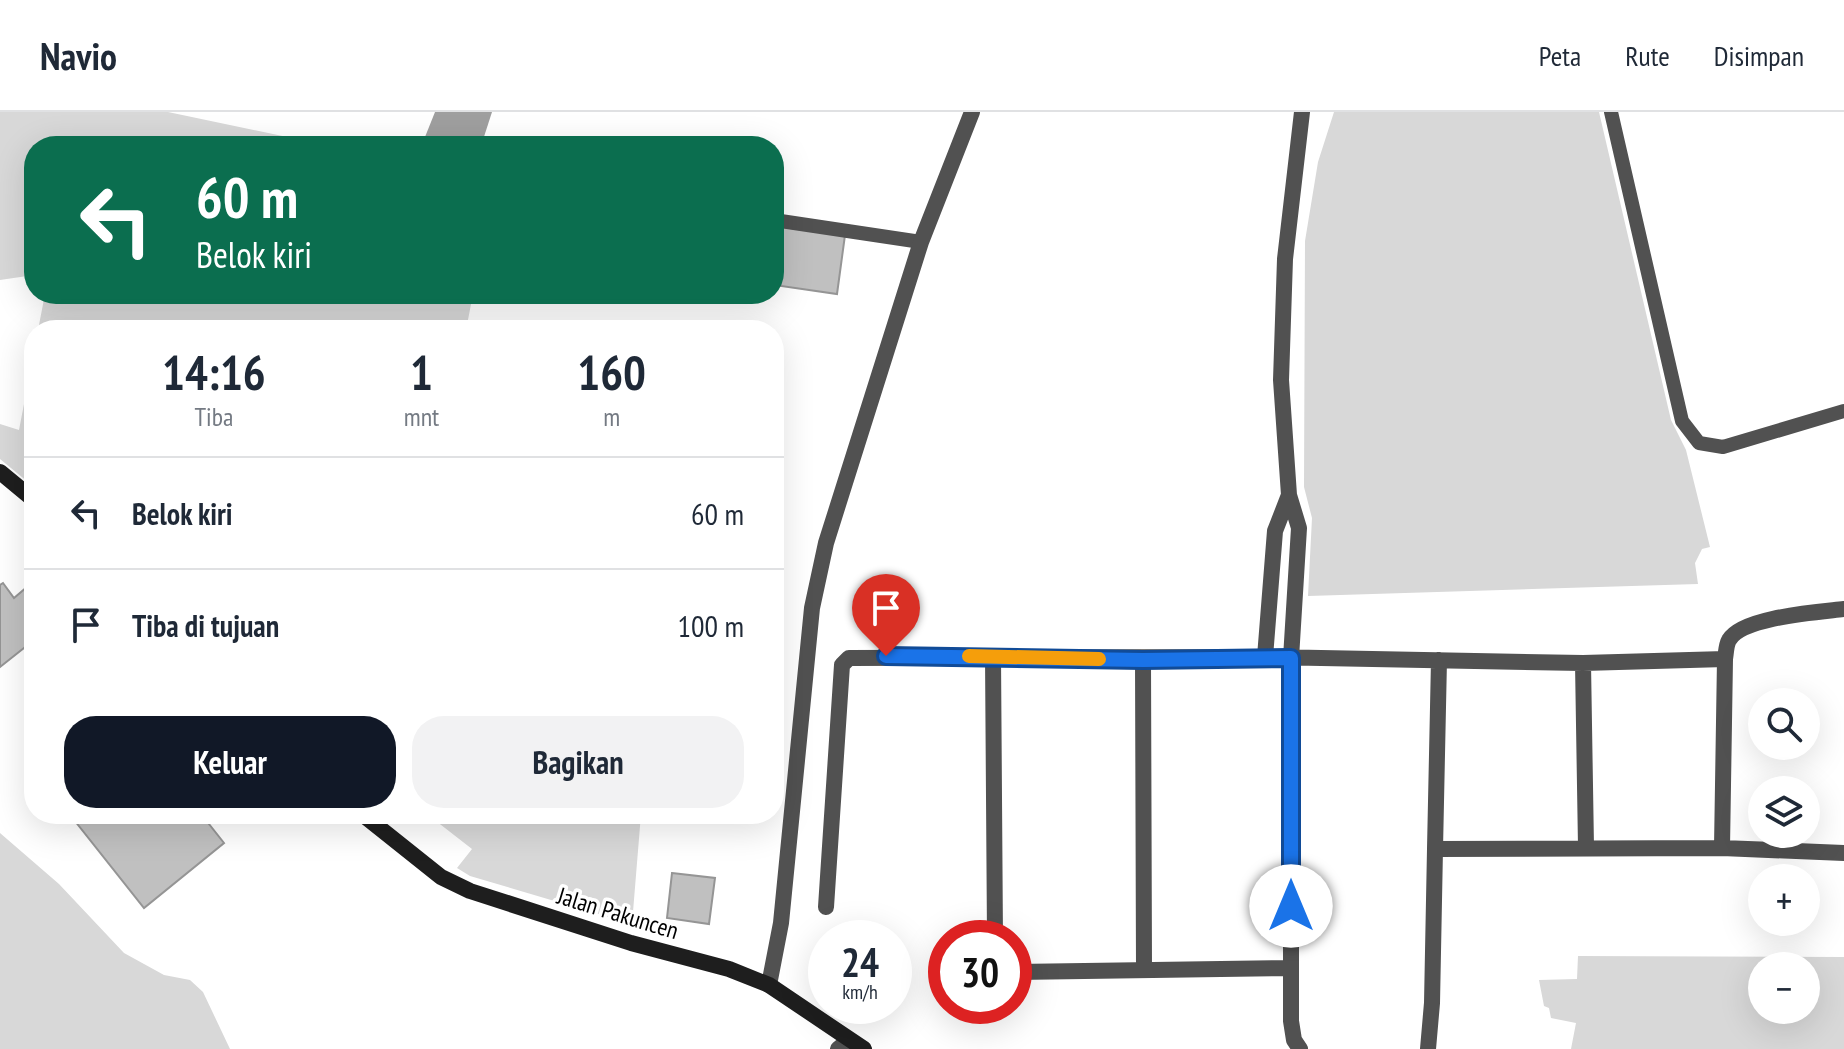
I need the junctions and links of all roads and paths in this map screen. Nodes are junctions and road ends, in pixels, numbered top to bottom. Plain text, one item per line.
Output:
1 (972, 112) edge
2 (1302, 112) edge
3 (1611, 112) edge
4 (784, 221) edge
5 (921, 242) junction
6 (1844, 411) edge
7 (0, 472) edge
8 (24, 492) edge
9 (1289, 495) junction
10 (1844, 609) edge
11 (993, 656) junction
12 (1265, 657) junction
13 (1291, 658) junction
14 (1725, 659) junction
15 (1143, 660) junction
16 (1439, 660) junction
17 (1583, 663) junction
18 (375, 824) edge
19 (1586, 847) junction
20 (1722, 848) junction
21 (1435, 849) junction
22 (1844, 853) edge
23 (826, 907) dead end
24 (995, 920) edge
25 (1291, 968) junction
26 (1144, 970) junction
27 (1032, 972) edge
28 (769, 985) junction
29 (850, 1046) edge
30 (1300, 1049) edge
31 (1428, 1049) edge

1 - 5 street
2 - 9 street
3 - 6 lane
4 - 5 lane
5 - 28 street
7 - 8 street
9 - 12 street
9 - 13 street
10 - 14 street
11 - 15 street
11 - 23 street
11 - 24 street
12 - 13 street
12 - 15 street
13 - 16 street
13 - 25 street
14 - 17 street
14 - 20 street
15 - 26 street
16 - 17 street
16 - 21 street
17 - 19 street
18 - 28 street, Jalan Pakuncen
19 - 20 street
19 - 21 street
20 - 22 street
21 - 31 street
25 - 26 street
25 - 30 street
26 - 27 street
28 - 29 street, Jalan Pakuncen

